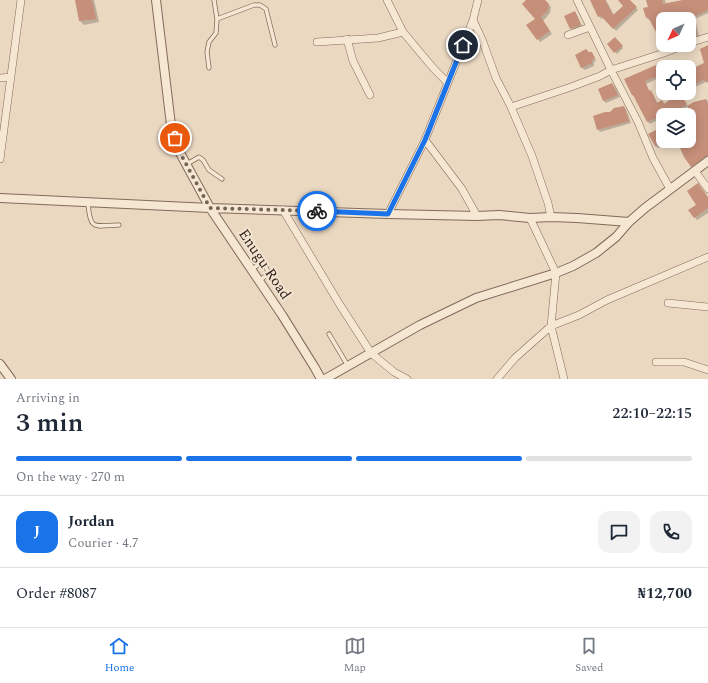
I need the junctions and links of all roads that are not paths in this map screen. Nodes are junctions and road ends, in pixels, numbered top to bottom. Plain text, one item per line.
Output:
1 (21, 0) edge
2 (156, 0) edge
3 (214, 0) edge
4 (387, 0) edge
5 (478, 0) edge
6 (577, 0) edge
7 (217, 19) junction
8 (474, 20) junction
9 (590, 27) junction
10 (403, 32) junction
11 (568, 35) dead end
12 (708, 37) edge
13 (347, 39) junction
14 (696, 41) edge
15 (317, 42) dead end
16 (275, 45) dead end
17 (666, 52) edge
18 (210, 68) dead end
19 (611, 70) junction
20 (11, 77) junction
21 (0, 78) edge
22 (448, 83) junction
23 (370, 96) dead end
24 (511, 107) junction
25 (425, 140) junction
26 (0, 159) edge
27 (708, 161) edge
28 (186, 164) junction
29 (695, 171) junction
30 (222, 179) dead end
31 (670, 189) junction
32 (708, 189) edge
33 (0, 198) edge
34 (88, 202) junction
35 (210, 208) junction
36 (283, 210) junction
37 (388, 214) junction
38 (477, 216) junction
39 (551, 217) junction
40 (530, 218) junction
41 (629, 222) junction
42 (119, 225) dead end
43 (708, 257) edge
44 (252, 269) junction
45 (556, 273) junction
46 (259, 280) junction
47 (668, 303) dead end
48 (708, 307) edge
49 (551, 326) junction
50 (330, 334) dead end
51 (371, 353) junction
52 (656, 362) dead end
53 (0, 364) edge
54 (348, 366) junction
55 (708, 370) edge
56 (11, 379) edge
57 (321, 379) edge
58 (326, 379) edge
59 (408, 379) edge
60 (497, 379) edge
61 (564, 379) edge

1 - 20 street
2 - 28 street, Enugu Road
3 - 7 lane
4 - 10 street
5 - 8 street
6 - 9 street
7 - 16 lane
7 - 18 lane
8 - 22 street
8 - 24 street
9 - 11 street
9 - 19 street
10 - 13 street
10 - 22 street
12 - 14 street
13 - 15 street
13 - 23 street
17 - 19 street
19 - 24 street
19 - 31 street
20 - 21 street
20 - 26 street
22 - 25 street
24 - 39 street
25 - 37 street
25 - 38 street
27 - 29 street
28 - 30 lane
28 - 35 street, Enugu Road
29 - 31 street
29 - 32 street
31 - 41 street
33 - 34 street
34 - 35 street
34 - 42 lane
35 - 36 street
35 - 44 street, Enugu Road
36 - 37 street
36 - 51 street
37 - 38 street
38 - 40 street
39 - 40 street
39 - 41 street
40 - 45 street
41 - 45 street
43 - 49 street
44 - 46 street, Enugu Road
44 - 46 lane
45 - 49 street
45 - 51 street
46 - 57 street, Enugu Road
47 - 48 street
49 - 60 street
49 - 61 street
50 - 54 lane
51 - 54 street
51 - 59 street
52 - 55 street
53 - 56 street
54 - 58 street

